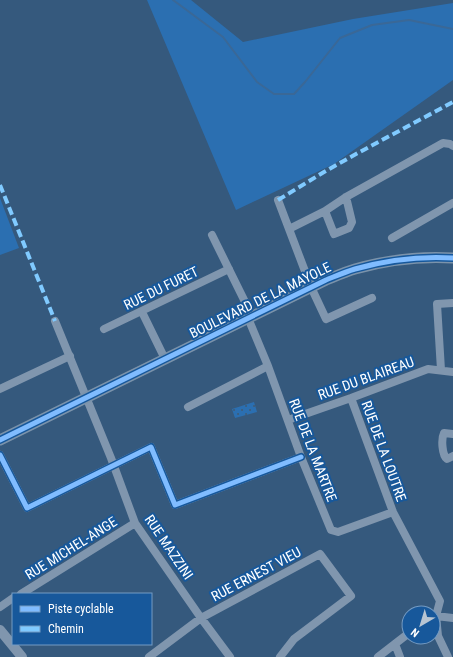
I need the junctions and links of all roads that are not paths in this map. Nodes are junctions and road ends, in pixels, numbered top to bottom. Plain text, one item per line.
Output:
1 (453, 146) edge
2 (346, 197) junction
3 (278, 200) dead end
4 (453, 203) edge
5 (325, 210) junction
6 (289, 229) junction
7 (212, 235) dead end
8 (392, 238) dead end
9 (453, 258) edge
10 (228, 269) junction
11 (311, 286) junction
12 (372, 298) dead end
13 (453, 303) edge
14 (142, 312) junction
15 (250, 317) junction
16 (55, 321) dead end
17 (104, 329) dead end
18 (70, 356) junction
19 (165, 359) junction
20 (268, 366) junction
21 (441, 370) junction
22 (453, 372) edge
23 (0, 389) edge
24 (86, 398) junction
25 (351, 398) junction
26 (188, 407) dead end
27 (288, 420) junction
28 (453, 434) edge
29 (0, 440) edge
30 (0, 455) edge
31 (453, 456) edge
32 (301, 457) junction
33 (114, 466) junction
34 (393, 512) junction
35 (135, 523) junction
36 (23, 593) edge
37 (12, 599) edge
38 (438, 605) edge
39 (0, 607) edge
40 (441, 617) edge
41 (201, 618) junction
42 (453, 618) edge
43 (0, 630) edge
44 (401, 639) edge
45 (441, 642) edge
46 (395, 644) junction
47 (12, 645) edge
48 (12, 645) edge
49 (153, 656) edge
50 (22, 657) edge
51 (230, 657) edge
52 (280, 657) edge
53 (378, 657) edge
54 (400, 657) edge
55 (448, 657) edge

1 - 2 street
2 - 5 street
2 - 5 street
3 - 6 street
4 - 8 street
5 - 6 street
6 - 11 street
7 - 10 street, RUE DE LA MARTRE
9 - 11 main road, BOULEVARD DE LA MAYOLE
10 - 14 street, RUE DU FURET
10 - 15 street, RUE DE LA MARTRE
11 - 12 street
11 - 15 main road, BOULEVARD DE LA MAYOLE
13 - 21 street
14 - 17 street, RUE DU FURET
14 - 19 street
15 - 19 main road, BOULEVARD DE LA MAYOLE
15 - 20 street, RUE DE LA MARTRE
16 - 18 street, RUE MAZZINI
18 - 23 street
18 - 24 street, RUE MAZZINI
19 - 24 main road, BOULEVARD DE LA MAYOLE
20 - 26 street
20 - 27 street, RUE DE LA MARTRE
21 - 22 street, RUE DU BLAIREAU
21 - 25 street, RUE DU BLAIREAU
24 - 29 main road, BOULEVARD DE LA MAYOLE
24 - 33 street, RUE MAZZINI
25 - 27 street, RUE DU BLAIREAU
25 - 34 street, RUE DE LA LOUTRE
27 - 32 street, RUE DE LA MARTRE
28 - 31 street
30 - 33 street
32 - 33 street
32 - 34 street, RUE DE LA MARTRE
33 - 35 street, RUE MAZZINI
34 - 38 street, RUE DE LA LOUTRE
35 - 36 street, RUE MICHEL-ANGE
35 - 41 street, RUE MAZZINI
37 - 39 street
40 - 42 street
41 - 49 street
41 - 51 street, RUE MAZZINI
41 - 52 street, RUE ERNEST VIEU
43 - 47 street
44 - 46 street
45 - 55 street, RUE DE LA LOUTRE
46 - 53 street
46 - 54 street
48 - 50 street

